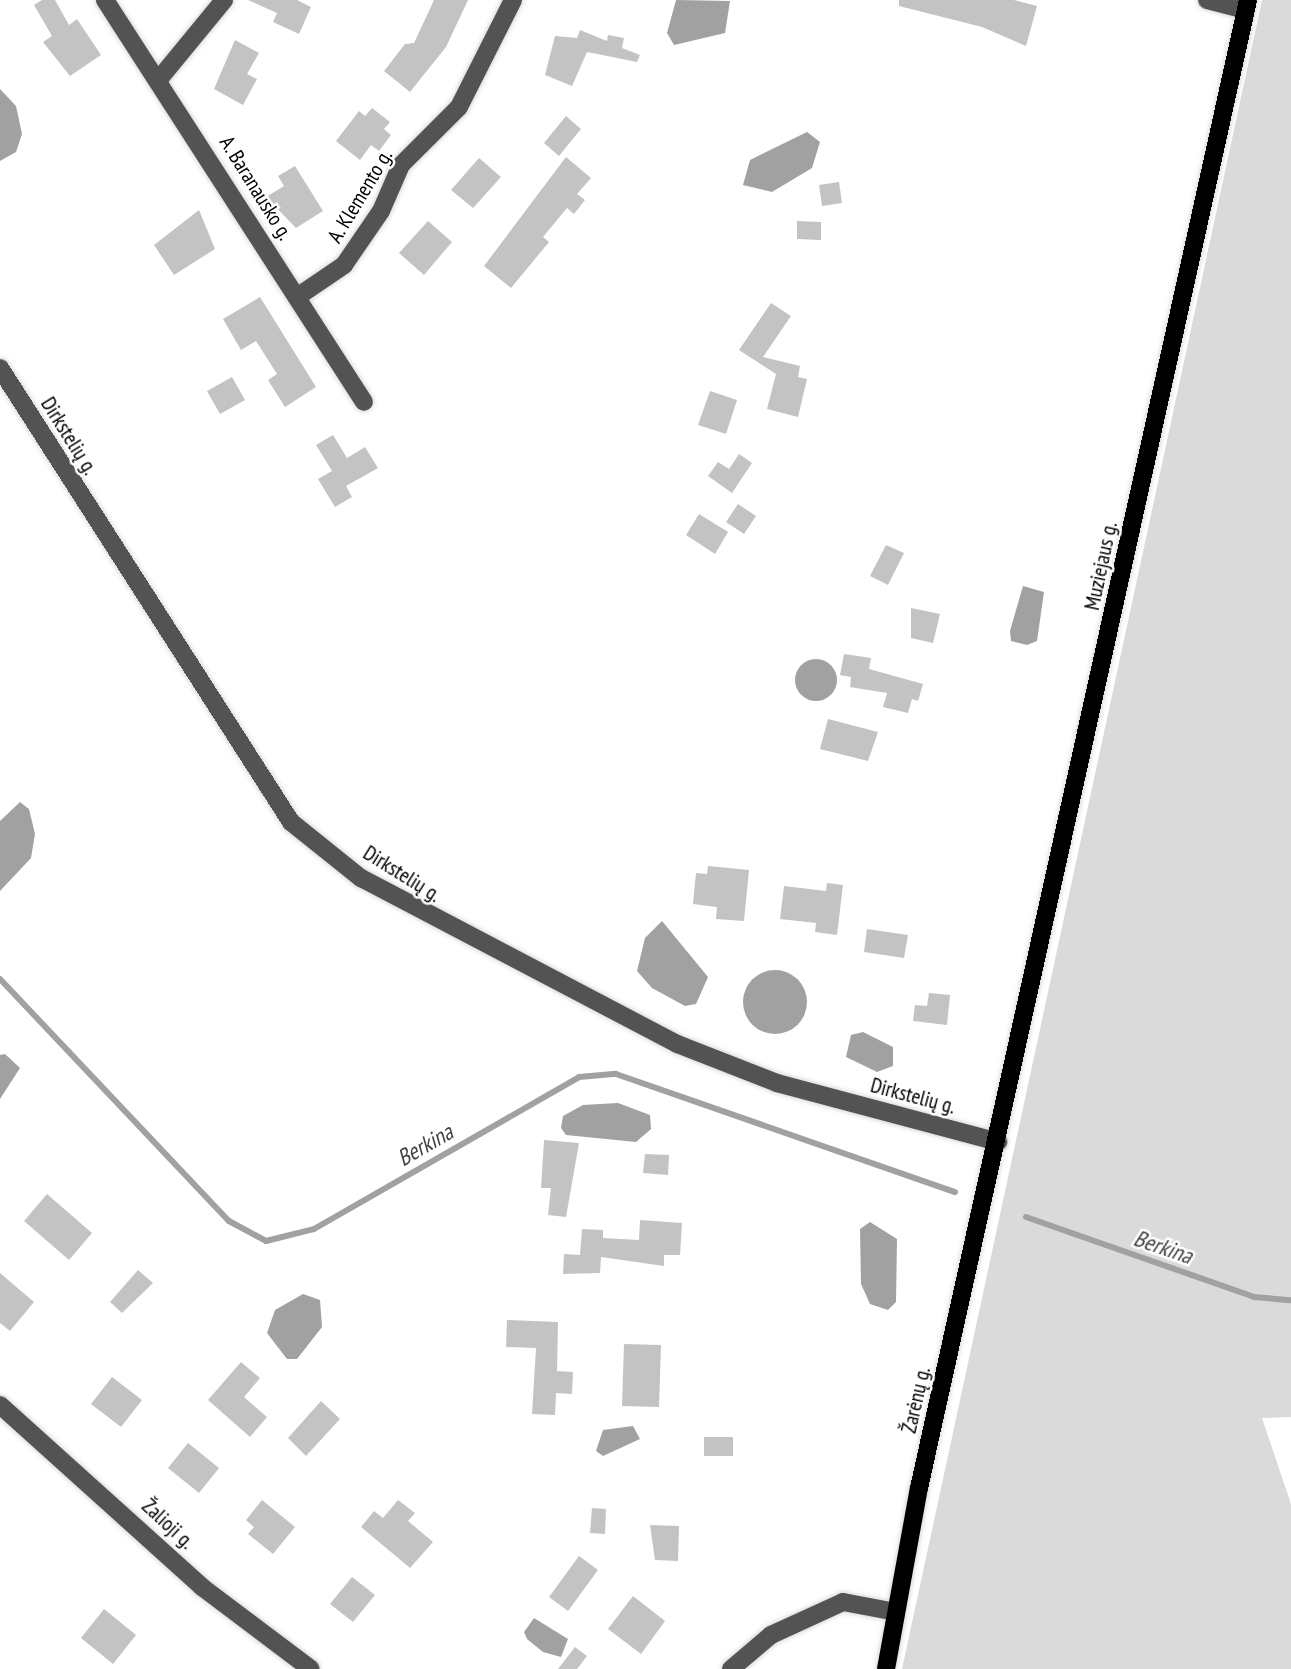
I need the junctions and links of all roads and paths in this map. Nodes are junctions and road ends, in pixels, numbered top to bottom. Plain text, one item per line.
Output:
1 (105, 0) edge
2 (224, 0) edge
3 (513, 0) edge
4 (1207, 0) edge
5 (1247, 5) edge
6 (160, 78) junction
7 (298, 297) junction
8 (0, 368) edge
9 (364, 402) dead end
10 (998, 1142) junction
11 (0, 1405) edge
12 (896, 1612) junction
13 (311, 1669) edge
14 (731, 1669) edge
15 (886, 1669) edge

1 - 6 street, A. Baranausko g.
2 - 6 street
3 - 7 street, A. Klemento g.
4 - 5 street
5 - 10 main road, Muziejaus g.
6 - 7 street, A. Baranausko g.
7 - 9 street, A. Baranausko g.
8 - 10 street, Dirkstelių g.
10 - 12 main road, Žarėnų g.
11 - 13 street, Žalioji g.
12 - 14 street
12 - 15 main road, Žarėnų g.

